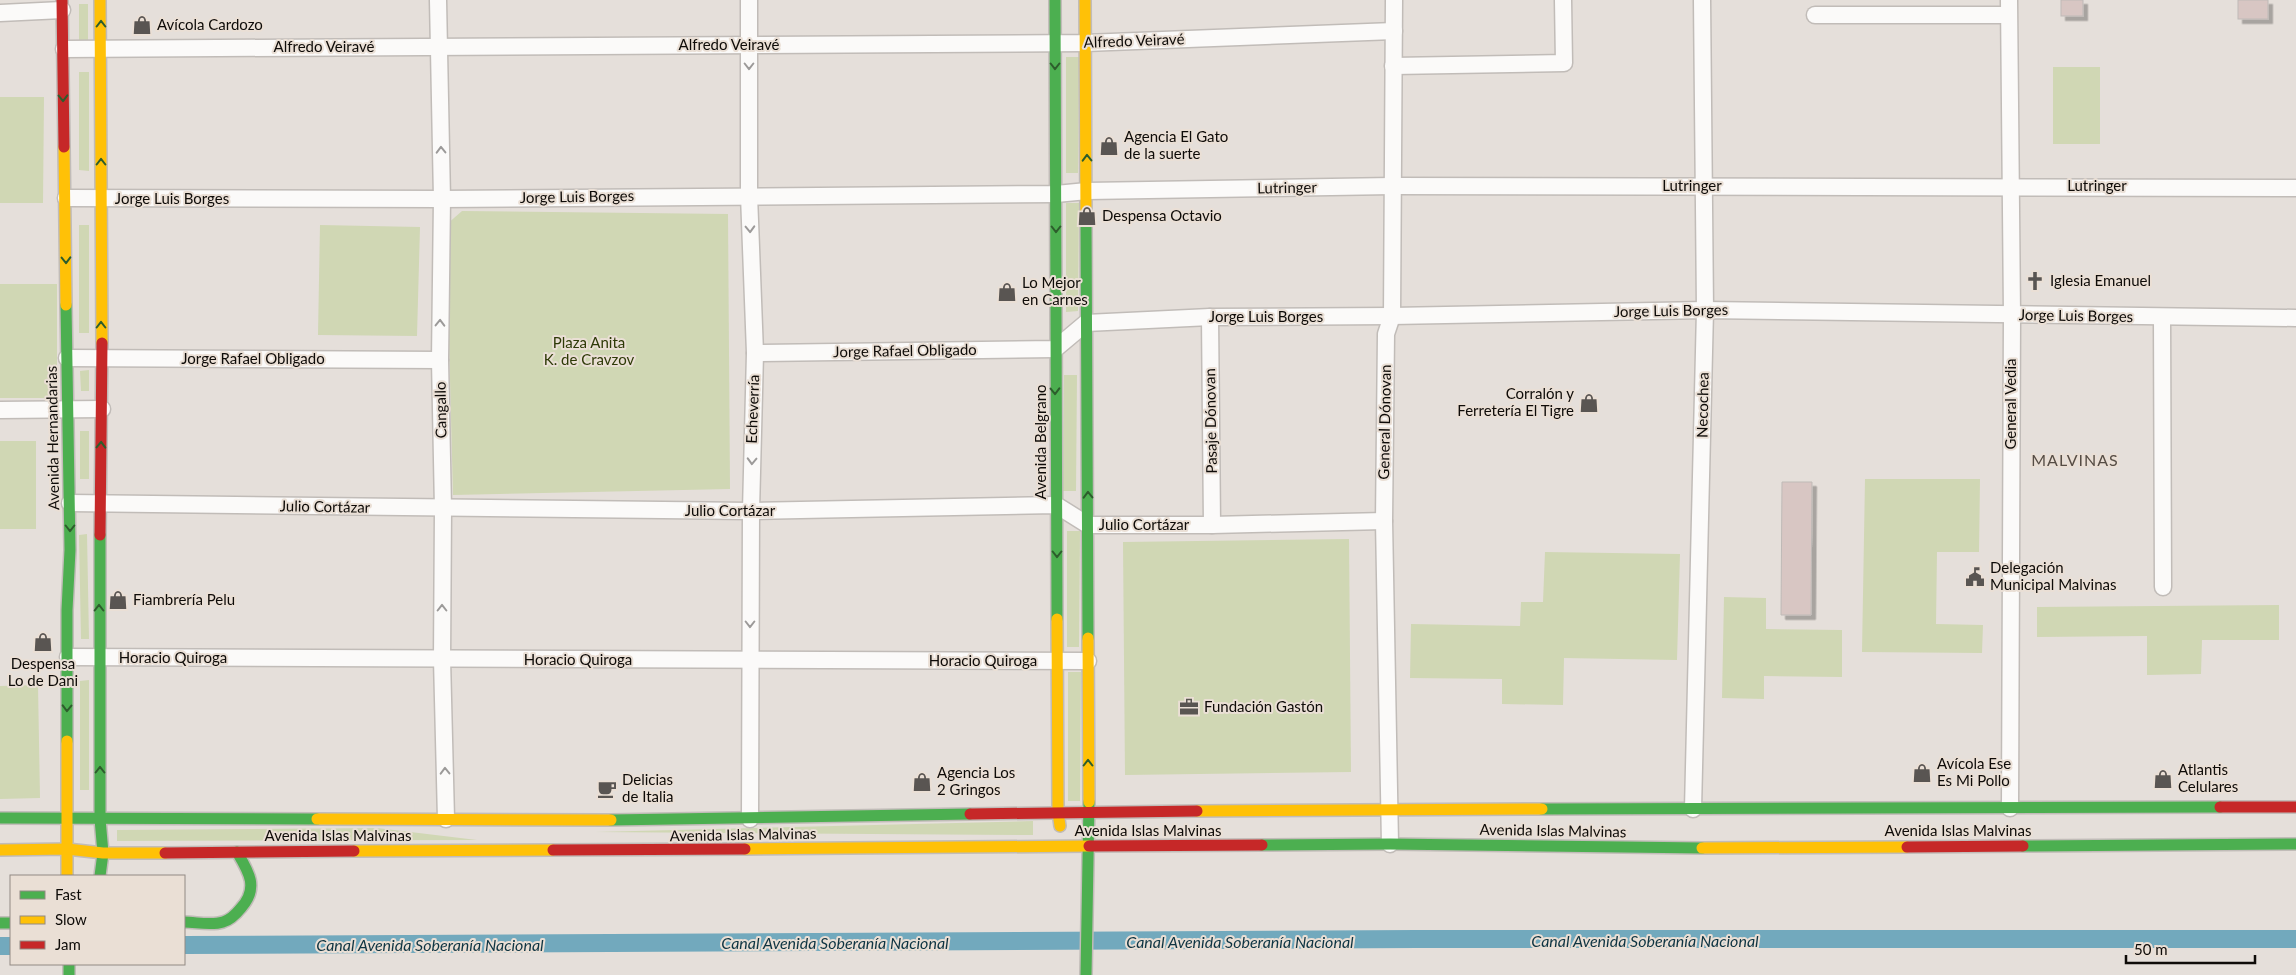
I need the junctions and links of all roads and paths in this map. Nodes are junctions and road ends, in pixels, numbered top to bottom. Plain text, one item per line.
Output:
1 (100, 0) edge
2 (438, 0) edge
3 (749, 0) edge
4 (1055, 0) edge
5 (1085, 0) edge
6 (1394, 0) edge
7 (1563, 0) edge
8 (1702, 0) edge
9 (62, 5) edge
10 (2009, 7) edge
11 (0, 13) edge
12 (1816, 15) dead end
13 (1394, 31) junction
14 (1055, 43) junction
15 (1085, 43) junction
16 (749, 44) junction
17 (438, 46) junction
18 (101, 48) junction
19 (64, 49) junction
20 (1394, 66) junction
21 (1392, 186) junction
22 (1705, 186) junction
23 (2009, 186) junction
24 (2296, 188) edge
25 (1087, 191) junction
26 (1056, 194) junction
27 (748, 195) junction
28 (66, 198) junction
29 (101, 198) junction
30 (442, 199) junction
31 (1705, 310) junction
32 (2012, 315) junction
33 (1392, 316) junction
34 (1210, 317) junction
35 (2162, 317) junction
36 (2296, 318) edge
37 (1086, 323) junction
38 (1055, 349) junction
39 (755, 353) junction
40 (67, 358) junction
41 (102, 358) junction
42 (440, 360) junction
43 (67, 409) junction
44 (102, 409) junction
45 (0, 410) edge
46 (70, 503) junction
47 (99, 504) junction
48 (1056, 504) junction
49 (443, 509) junction
50 (751, 511) junction
51 (1384, 521) junction
52 (1088, 525) junction
53 (1212, 525) junction
54 (2163, 587) dead end
55 (68, 657) junction
56 (99, 657) junction
57 (442, 659) junction
58 (750, 661) junction
59 (1057, 661) junction
60 (1088, 661) junction
61 (2296, 807) edge
62 (2010, 808) junction
63 (1693, 809) junction
64 (1390, 810) junction
65 (1088, 811) junction
66 (1058, 812) junction
67 (0, 818) edge
68 (66, 818) junction
69 (100, 819) junction
70 (446, 819) junction
71 (750, 819) junction
72 (482, 821) junction
73 (529, 831) dead end
74 (566, 839) dead end
75 (1390, 844) junction
76 (2296, 844) edge
77 (1063, 846) junction
78 (1089, 846) junction
79 (0, 850) edge
80 (67, 850) junction
81 (621, 851) junction
82 (237, 852) junction
83 (103, 853) junction
84 (1089, 872) junction
85 (67, 875) edge
86 (100, 875) edge
87 (185, 922) edge
88 (1086, 975) edge

18 -> 1 main road
2 - 17 street, Cangallo
3 - 16 street, Echeverría
4 - 14 main road, Avenida Belgrano
5 - 15 main road
6 - 13 street, General Dónovan
7 - 20 street
8 - 22 street, Necochea
9 - 11 street
9 - 19 main road, Avenida Hernandarias
10 - 12 street
10 - 23 street, General Vedia
13 - 15 street, Alfredo Veiravé
13 - 20 street, General Dónovan
14 - 15 street, Alfredo Veiravé
14 - 16 street, Alfredo Veiravé
14 -> 26 main road, Avenida Belgrano
25 -> 15 main road
16 - 17 street, Alfredo Veiravé
16 -> 27 street, Echeverría
17 - 18 street, Alfredo Veiravé
30 -> 17 street, Cangallo
18 - 19 street, Alfredo Veiravé
29 -> 18 main road
19 -> 28 main road, Avenida Hernandarias
20 - 21 street, General Dónovan
21 - 22 street, Lutringer
21 - 25 street, Lutringer
21 - 33 street, General Dónovan
22 - 23 street, Lutringer
22 - 31 street, Necochea
23 - 24 street, Lutringer
23 - 32 street, General Vedia
25 - 26 street, Jorge Luis Borges
25 - 37 main road
26 - 27 street, Jorge Luis Borges
26 -> 38 main road, Avenida Belgrano
27 - 30 street, Jorge Luis Borges
27 -> 39 street, Echeverría
28 - 29 street, Jorge Luis Borges
28 -> 40 main road, Avenida Hernandarias
29 - 30 street, Jorge Luis Borges
41 -> 29 main road
42 -> 30 street, Cangallo
31 - 32 street, Jorge Luis Borges
31 - 33 street, Jorge Luis Borges
31 - 63 street, Necochea
32 - 35 street, Jorge Luis Borges
32 - 62 street, General Vedia
33 - 34 street, Jorge Luis Borges
33 - 51 street, General Dónovan
34 - 37 street, Jorge Luis Borges
34 - 53 street, Pasaje Dónovan
35 - 36 street, Jorge Luis Borges
35 - 54 street
37 - 38 street
52 -> 37 main road
38 - 39 street, Jorge Rafael Obligado
38 -> 48 main road, Avenida Belgrano
39 -> 50 street, Echeverría
40 - 41 street, Jorge Rafael Obligado
40 - 43 main road, Avenida Hernandarias
41 - 42 street, Jorge Rafael Obligado
41 - 44 main road
42 - 49 street, Cangallo
43 - 44 street
43 - 45 street
43 - 46 main road, Avenida Hernandarias
47 -> 44 main road
46 - 47 street, Julio Cortázar
46 -> 55 main road, Avenida Hernandarias
47 - 49 street, Julio Cortázar
56 -> 47 main road
48 - 50 street, Julio Cortázar
48 - 52 street, Julio Cortázar
48 -> 59 main road, Avenida Belgrano
49 - 50 street, Julio Cortázar
57 -> 49 street, Cangallo
50 -> 58 street, Echeverría
51 - 53 street, Julio Cortázar
51 - 64 street, General Dónovan
52 - 53 street, Julio Cortázar
52 - 60 main road
55 - 56 street, Horacio Quiroga
55 -> 68 main road, Avenida Hernandarias
56 - 57 street, Horacio Quiroga
69 -> 56 main road
57 - 58 street, Horacio Quiroga
70 -> 57 street, Cangallo
58 - 59 street, Horacio Quiroga
58 - 71 street, Echeverría
59 - 60 street, Horacio Quiroga
59 - 66 main road, Avenida Belgrano
65 -> 60 main road
61 - 62 main road, Avenida Islas Malvinas
62 - 63 main road, Avenida Islas Malvinas
63 - 64 main road, Avenida Islas Malvinas
64 - 65 main road, Avenida Islas Malvinas
64 - 75 street, General Dónovan
65 - 66 main road, Avenida Islas Malvinas
65 - 78 main road
66 - 71 main road, Avenida Islas Malvinas
66 - 77 main road, Avenida Belgrano
67 - 68 main road, Avenida Islas Malvinas
68 - 69 main road, Avenida Islas Malvinas
68 - 80 main road, Avenida Hernandarias
69 - 70 main road, Avenida Islas Malvinas
69 - 83 main road
70 - 72 main road, Avenida Islas Malvinas
71 - 72 main road, Avenida Islas Malvinas
72 - 73 main road
74 - 81 main road
75 - 76 main road, Avenida Islas Malvinas
75 - 78 main road, Avenida Islas Malvinas
77 - 78 main road, Avenida Islas Malvinas
77 - 81 main road, Avenida Islas Malvinas
77 - 84 main road
78 - 84 main road
79 - 80 main road, Avenida Islas Malvinas
80 - 83 main road, Avenida Islas Malvinas
80 - 85 main road, Avenida Hernandarias
81 - 82 main road, Avenida Islas Malvinas
82 - 83 main road, Avenida Islas Malvinas
82 - 87 main road
83 - 86 main road
84 - 88 main road

